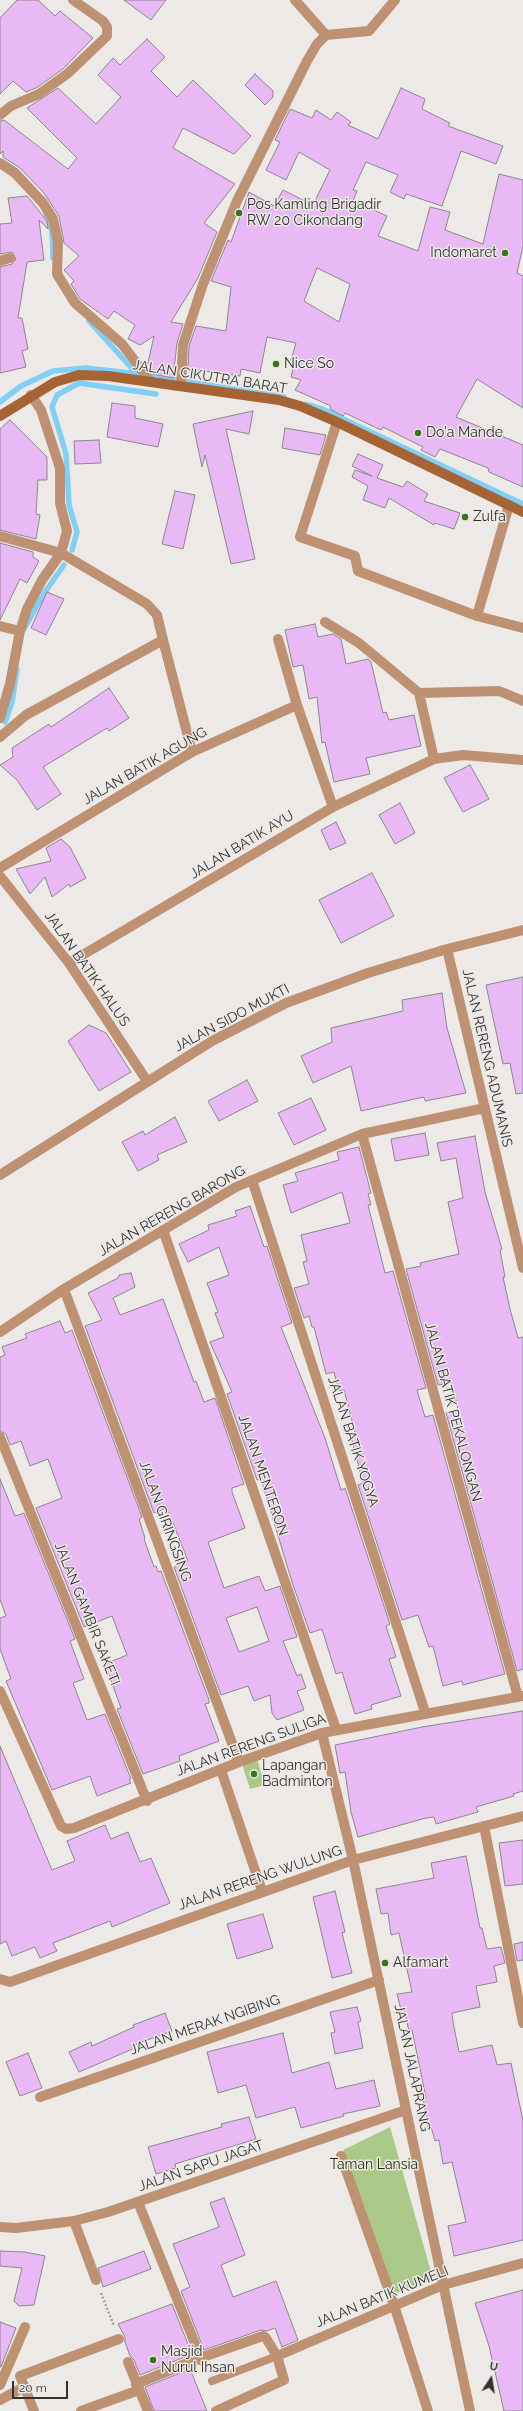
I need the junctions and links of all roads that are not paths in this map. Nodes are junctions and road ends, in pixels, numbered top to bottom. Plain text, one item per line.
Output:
1 (73, 0) edge
2 (295, 0) edge
3 (395, 0) edge
4 (326, 35) junction
5 (0, 115) edge
6 (0, 163) edge
7 (146, 377) junction
8 (181, 386) junction
9 (31, 395) junction
10 (0, 416) edge
11 (337, 422) junction
12 (509, 505) junction
13 (523, 512) edge
14 (0, 536) edge
15 (61, 553) junction
16 (477, 616) junction
17 (325, 622) dead end
18 (0, 626) edge
19 (523, 628) edge
20 (20, 631) junction
21 (278, 638) dead end
22 (163, 640) junction
23 (419, 693) junction
24 (523, 701) edge
25 (298, 705) junction
26 (0, 718) edge
27 (0, 737) edge
28 (192, 752) junction
29 (434, 758) junction
30 (523, 760) edge
31 (333, 807) junction
32 (0, 868) edge
33 (0, 876) edge
34 (523, 930) edge
35 (447, 949) junction
36 (69, 963) junction
37 (147, 1081) junction
38 (485, 1108) junction
39 (362, 1134) junction
40 (0, 1175) edge
41 (252, 1180) junction
42 (163, 1230) junction
43 (523, 1268) edge
44 (64, 1289) junction
45 (0, 1332) edge
46 (0, 1437) edge
47 (0, 1691) edge
48 (520, 1697) edge
49 (425, 1712) junction
50 (336, 1729) junction
51 (322, 1733) junction
52 (238, 1762) junction
53 (220, 1770) junction
54 (147, 1801) junction
55 (523, 1816) edge
56 (484, 1826) junction
57 (353, 1860) junction
58 (262, 1892) junction
59 (0, 1979) edge
60 (379, 1980) junction
61 (523, 2023) edge
62 (40, 2097) dead end
63 (406, 2110) junction
64 (341, 2156) dead end
65 (138, 2202) junction
66 (74, 2221) junction
67 (0, 2227) edge
68 (523, 2263) edge
69 (96, 2280) road end
70 (443, 2285) junction
71 (394, 2305) junction
72 (25, 2327) dead end
73 (119, 2339) road end
74 (13, 2356) junction
75 (277, 2356) junction
76 (201, 2360) junction
77 (128, 2362) dead end
78 (20, 2376) junction
79 (212, 2380) dead end
80 (0, 2386) edge
81 (24, 2387) junction
82 (138, 2387) junction
83 (0, 2400) edge
84 (222, 2410) edge
85 (34, 2411) edge
86 (81, 2411) edge
87 (148, 2411) edge
88 (428, 2411) edge
89 (470, 2411) edge

1 - 5 street
2 - 4 street
3 - 4 street
4 - 8 street
6 - 7 street
7 - 8 main road, JALAN CIKUTRA BARAT
7 - 9 main road, JALAN CIKUTRA BARAT
8 - 11 main road, JALAN CIKUTRA BARAT
9 - 10 main road, JALAN CIKUTRA BARAT
9 - 15 street
11 - 12 main road, JALAN CIKUTRA BARAT
11 - 16 street
12 - 13 main road, JALAN CIKUTRA BARAT
12 - 16 street
14 - 15 street
15 - 20 street
15 - 22 street
16 - 19 street
17 - 23 street
18 - 20 street
20 - 26 street
21 - 25 street
22 - 27 street
22 - 28 street
23 - 24 street
23 - 29 street
25 - 28 street, JALAN BATIK AGUNG
25 - 31 street
28 - 32 street, JALAN BATIK AGUNG
29 - 30 street, JALAN BATIK AYU
29 - 31 street, JALAN BATIK AYU
31 - 36 street, JALAN BATIK AYU
33 - 36 street, JALAN BATIK HALUS
34 - 35 street, JALAN SIDO MUKTI
35 - 37 street, JALAN SIDO MUKTI
35 - 38 street, JALAN RERENG ADUMANIS
36 - 37 street, JALAN BATIK HALUS
37 - 40 street, JALAN SIDO MUKTI
38 - 39 street, JALAN RERENG BARONG
38 - 43 street, JALAN RERENG ADUMANIS
39 - 41 street, JALAN RERENG BARONG
39 - 48 street, JALAN BATIK PEKALONGAN
41 - 42 street, JALAN RERENG BARONG
41 - 49 street, JALAN BATIK YOGYA
42 - 44 street, JALAN RERENG BARONG
42 - 50 street, JALAN MENTERON
44 - 45 street, JALAN RERENG BARONG
44 - 52 street, JALAN GIRINGSING
46 - 54 street, JALAN GAMBIR SAKETI
47 - 54 street, JALAN RERENG SULIGA
48 - 49 street, JALAN RERENG SULIGA
49 - 50 street, JALAN RERENG SULIGA
50 - 51 street, JALAN RERENG SULIGA
51 - 52 street, JALAN RERENG SULIGA
51 - 57 street, JALAN JALAPRANG
52 - 53 street, JALAN RERENG SULIGA
53 - 54 street, JALAN RERENG SULIGA
53 - 58 street
55 - 56 street, JALAN RERENG WULUNG
56 - 57 street, JALAN RERENG WULUNG
56 - 61 street
57 - 58 street, JALAN RERENG WULUNG
57 - 60 street, JALAN JALAPRANG
58 - 59 street, JALAN RERENG WULUNG
60 - 62 street, JALAN MERAK NGIBING
60 - 63 street, JALAN JALAPRANG
63 - 65 street, JALAN SAPU JAGAT
63 - 70 street, JALAN JALAPRANG
64 - 71 street
65 - 66 street, JALAN SAPU JAGAT
65 - 76 street
66 - 67 street, JALAN SAPU JAGAT
66 - 69 street
68 - 70 street, JALAN BATIK KUMELI
70 - 71 street, JALAN BATIK KUMELI
70 - 89 street, JALAN JALAPRANG
71 - 75 street, JALAN BATIK KUMELI
71 - 88 street
72 - 74 street
73 - 78 street
74 - 78 street
74 - 80 street
75 - 76 street
75 - 79 lane
75 - 84 street
76 - 82 street
77 - 82 street
78 - 81 street
81 - 83 street
81 - 85 street
82 - 86 street
82 - 87 street

